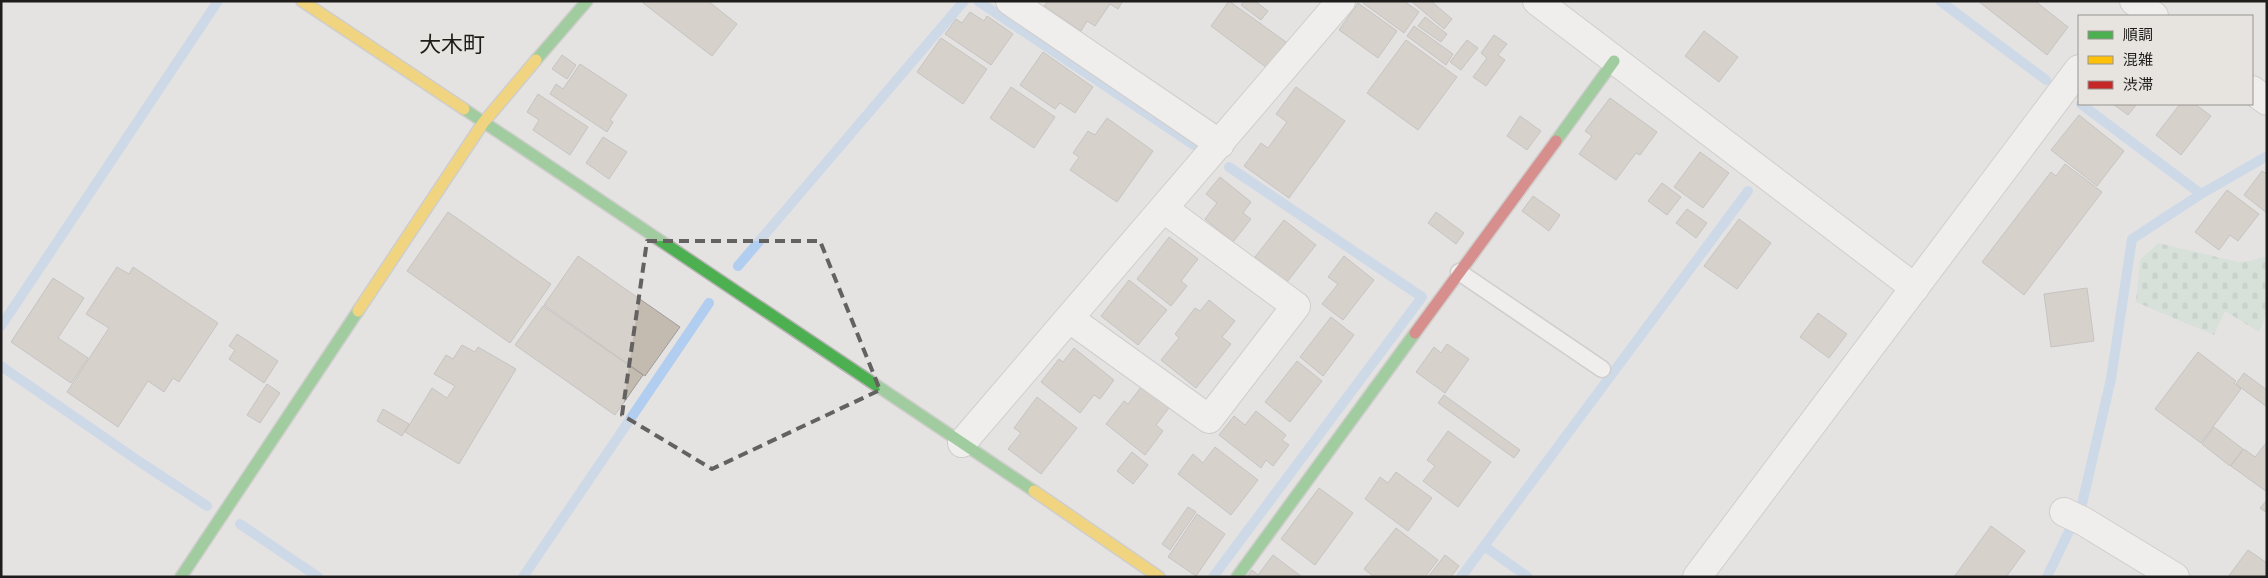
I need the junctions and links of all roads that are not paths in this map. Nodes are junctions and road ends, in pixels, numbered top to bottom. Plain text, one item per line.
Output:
1 (302, 1) edge
2 (588, 1) edge
3 (1010, 1) edge
4 (1342, 1) edge
5 (1537, 1) edge
6 (2132, 1) edge
7 (2120, 15) edge
8 (2153, 15) edge
9 (1614, 61) junction
10 (2078, 70) edge
11 (2253, 91) edge
12 (2267, 101) edge
13 (483, 123) junction
14 (1220, 144) junction
15 (1164, 209) junction
16 (1459, 272) junction
17 (1914, 288) junction
18 (1070, 319) junction
19 (1602, 369) dead end
20 (962, 443) junction
21 (2074, 517) dead end
22 (181, 577) edge
23 (1159, 577) edge
24 (1237, 577) edge
25 (1697, 577) edge
26 (2175, 577) edge

1 - 13 street
2 - 13 street
3 - 14 street
4 - 14 street
5 - 9 street
6 - 7 street
6 - 8 street
9 - 16 street
9 - 17 street
10 - 17 street
11 - 12 street
13 - 20 street
13 - 22 street
14 - 15 street
15 - 18 street
15 - 18 street
16 - 19 lane
16 - 24 street
17 - 25 street
18 - 20 street
20 - 23 street
21 - 26 street

